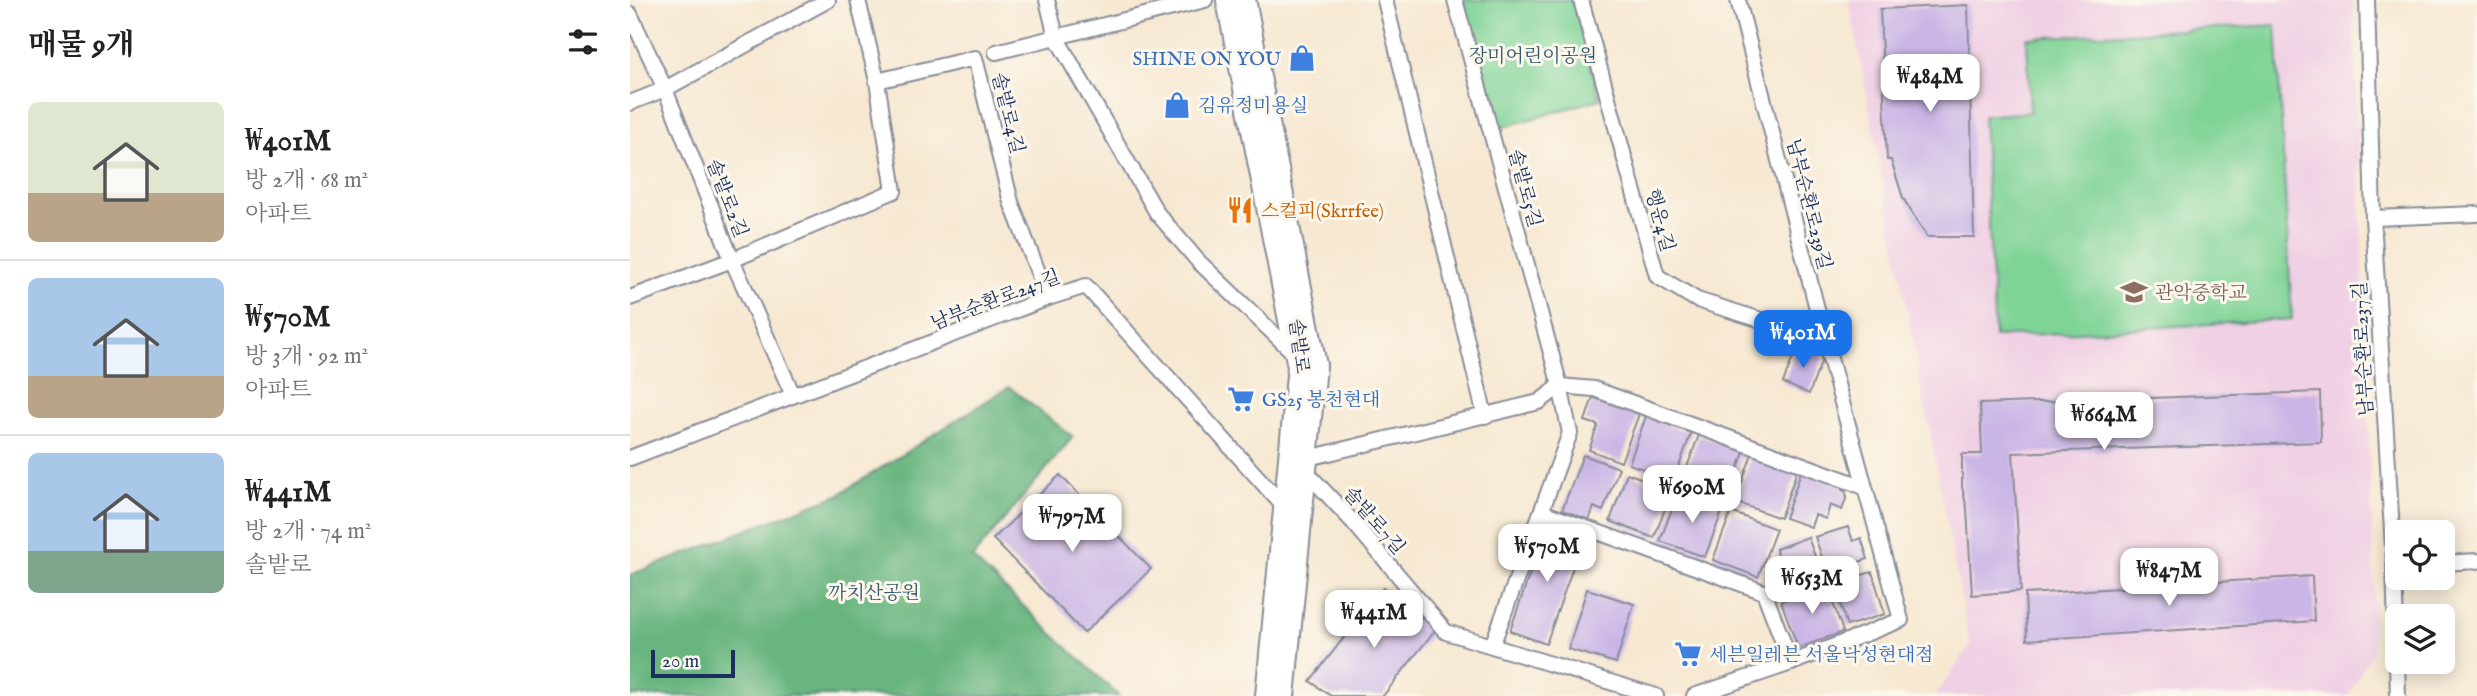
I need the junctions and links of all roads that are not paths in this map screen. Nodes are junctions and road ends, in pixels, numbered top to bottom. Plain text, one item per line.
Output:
1 (828, 0) edge
2 (858, 0) edge
3 (1047, 0) edge
4 (1205, 0) edge
5 (1236, 0) edge
6 (1385, 0) edge
7 (1455, 0) edge
8 (1581, 0) edge
9 (1738, 0) edge
10 (2367, 0) edge
11 (630, 14) edge
12 (1056, 37) junction
13 (996, 52) dead end
14 (877, 81) junction
15 (665, 89) junction
16 (630, 103) edge
17 (2477, 214) edge
18 (2373, 218) junction
19 (732, 260) junction
20 (630, 298) edge
21 (1048, 298) junction
22 (1825, 340) junction
23 (1307, 366) junction
24 (1560, 386) junction
25 (793, 395) junction
26 (1485, 416) junction
27 (630, 458) edge
28 (1296, 461) junction
29 (1864, 487) junction
30 (1542, 512) junction
31 (1292, 515) junction
32 (2393, 520) edge
33 (2477, 561) edge
34 (2455, 562) edge
35 (2396, 590) edge
36 (1492, 646) junction
37 (1791, 663) junction
38 (1275, 696) edge
39 (1656, 696) edge
40 (1694, 696) edge
41 (2398, 696) edge

1 - 15 lane
2 - 14 lane
3 - 12 lane
4 - 12 lane, 솔밭로4길
5 - 23 street, 솔밭로
6 - 26 lane
7 - 24 lane, 솔밭로5길
8 - 22 lane, 행운4길
9 - 22 lane, 남부순환로239길
10 - 18 lane, 남부순환로237길
11 - 15 lane, 솔밭로2길
12 - 13 lane, 솔밭로4길
12 - 23 lane
14 - 19 lane
14 - 21 lane, 솔밭로4길
15 - 16 lane
15 - 19 lane, 솔밭로2길
17 - 18 lane
18 - 32 lane, 남부순환로237길
19 - 20 lane
19 - 25 lane, 솔밭로2길
21 - 25 lane, 남부순환로247길
21 - 31 lane, 남부순환로247길
22 - 29 lane, 남부순환로239길
23 - 28 street, 솔밭로
24 - 26 lane
24 - 29 lane
24 - 30 lane
25 - 27 lane, 남부순환로247길
26 - 28 lane
28 - 31 street, 솔밭로
28 - 36 lane, 솔밭로7길
29 - 37 lane, 남부순환로239길
30 - 36 lane
30 - 37 lane
31 - 38 street, 솔밭로
33 - 34 lane
35 - 41 lane, 남부순환로237길
36 - 39 lane, 솔밭로7길
37 - 40 lane

